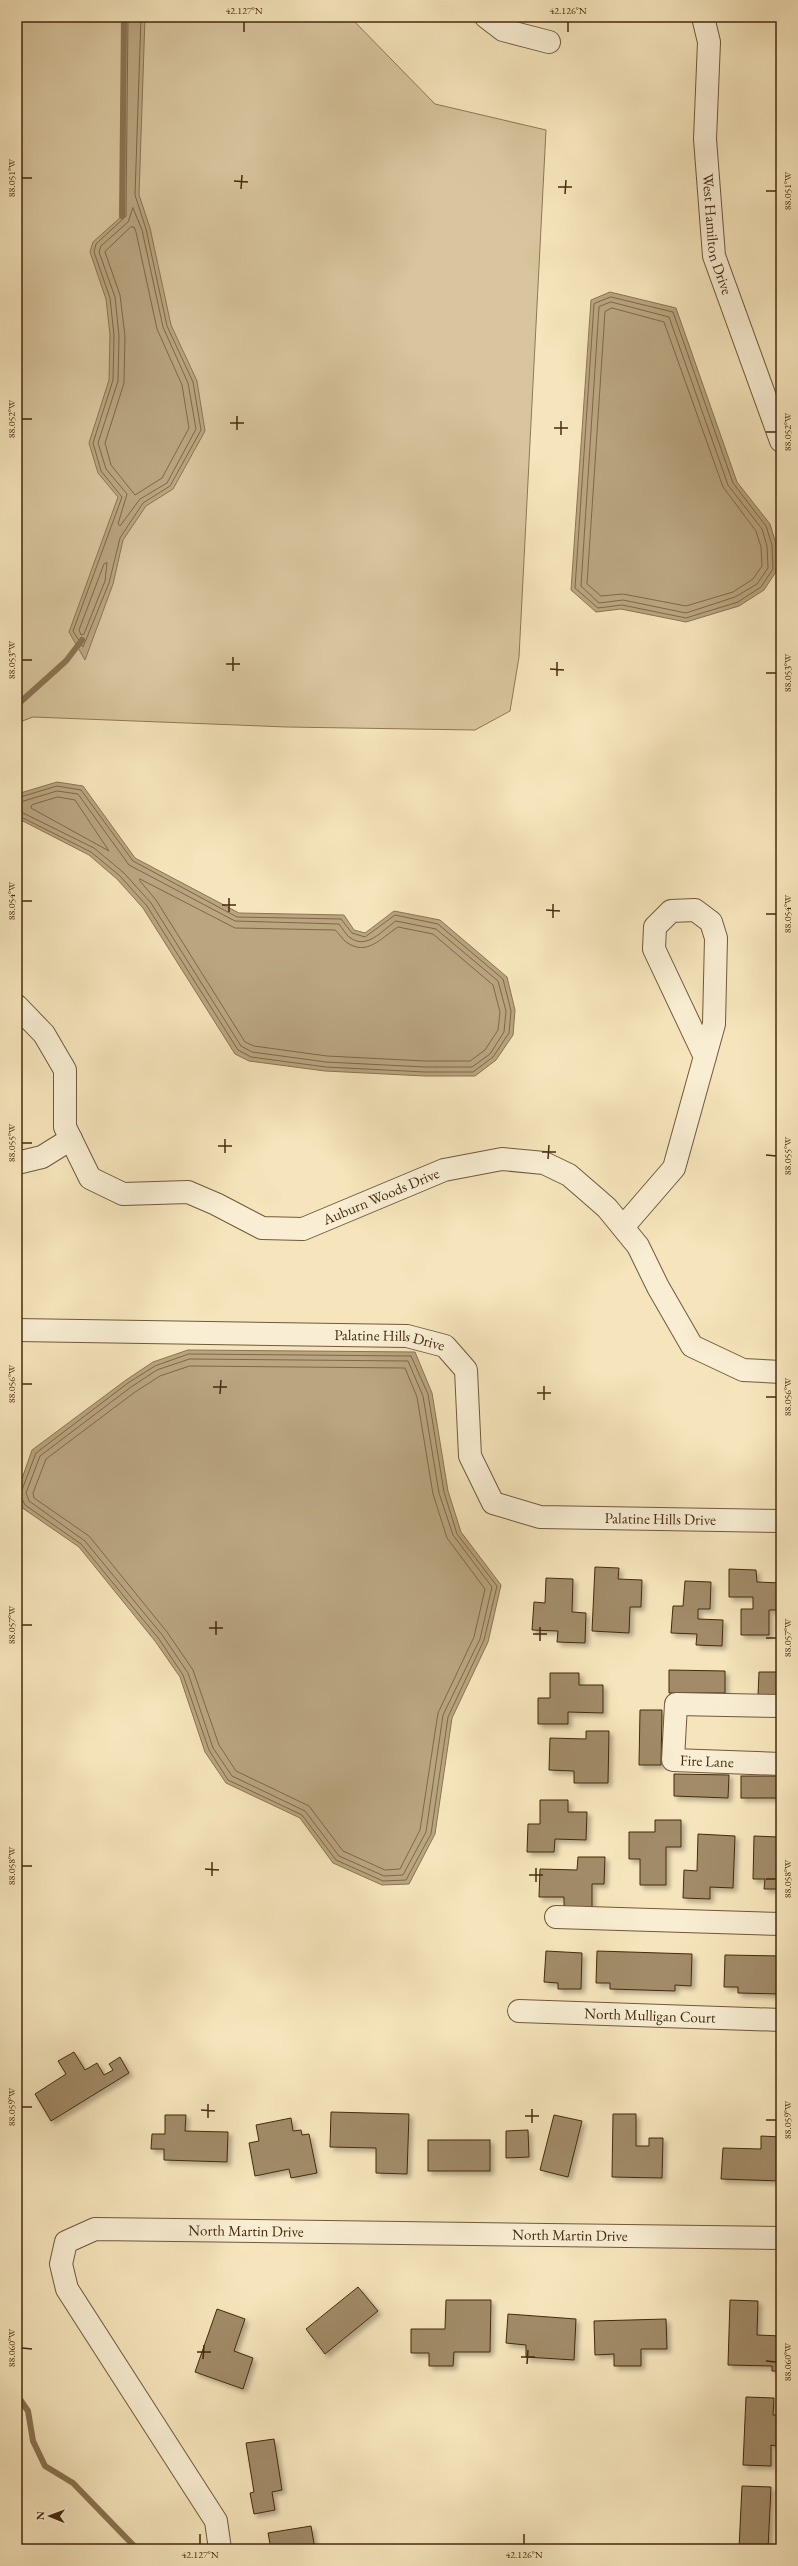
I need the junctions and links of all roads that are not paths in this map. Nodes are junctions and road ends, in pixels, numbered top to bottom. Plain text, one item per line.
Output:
1 (486, 17) edge
2 (703, 17) edge
3 (549, 42) dead end
4 (781, 441) edge
5 (17, 1006) edge
6 (25, 1023) edge
7 (705, 1056) junction
8 (71, 1138) junction
9 (17, 1163) edge
10 (623, 1227) junction
11 (17, 1330) edge
12 (781, 1372) edge
13 (781, 1521) edge
14 (781, 1706) edge
15 (781, 1764) edge
16 (556, 1917) dead end
17 (781, 1924) edge
18 (519, 2011) dead end
19 (781, 2020) edge
20 (781, 2238) edge
21 (220, 2549) edge

1 - 3 street
2 - 4 street, West Hamilton Drive
5 - 6 street, Auburn Woods Drive
6 - 8 street, Auburn Woods Drive
7 - 7 street
7 - 10 street
8 - 9 street
8 - 10 street, Auburn Woods Drive
10 - 12 street, Auburn Woods Drive
11 - 13 street, Palatine Hills Drive
14 - 15 street, Fire Lane
16 - 17 street
18 - 19 street, North Mulligan Court
20 - 21 street, North Martin Drive

